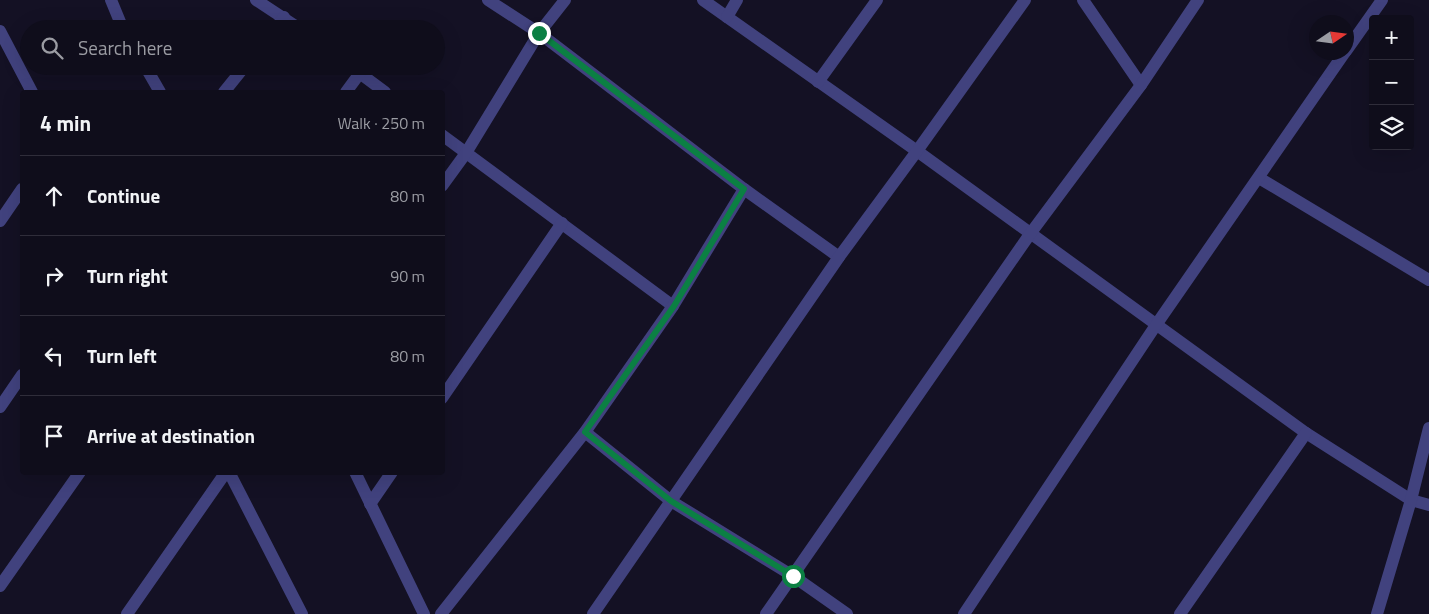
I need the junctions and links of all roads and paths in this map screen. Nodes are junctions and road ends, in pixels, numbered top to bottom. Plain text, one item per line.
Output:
1 (111, 0) edge
2 (256, 0) edge
3 (488, 0) edge
4 (565, 0) edge
5 (703, 0) edge
6 (737, 0) edge
7 (877, 0) edge
8 (1025, 0) edge
9 (1083, 0) edge
10 (1198, 0) edge
11 (1382, 0) edge
12 (284, 17) junction
13 (727, 17) junction
14 (119, 20) edge
15 (282, 20) edge
16 (288, 20) edge
17 (0, 31) edge
18 (539, 33) junction
19 (1354, 40) edge
20 (1340, 60) edge
21 (20, 69) edge
22 (23, 75) edge
23 (150, 75) edge
24 (238, 75) edge
25 (353, 75) edge
26 (362, 75) edge
27 (818, 82) junction
28 (1141, 85) junction
29 (31, 90) edge
30 (159, 90) edge
31 (226, 90) edge
32 (347, 90) edge
33 (382, 90) edge
34 (445, 137) edge
35 (917, 152) junction
36 (466, 153) junction
37 (1259, 178) junction
38 (445, 182) edge
39 (744, 189) junction
40 (20, 192) edge
41 (0, 221) edge
42 (562, 223) junction
43 (1030, 234) junction
44 (839, 257) junction
45 (1429, 280) edge
46 (674, 306) junction
47 (1156, 325) junction
48 (20, 378) edge
49 (445, 394) edge
50 (0, 407) edge
51 (1429, 428) edge
52 (585, 432) junction
53 (1306, 433) junction
54 (78, 475) edge
55 (225, 475) edge
56 (229, 475) edge
57 (356, 475) edge
58 (390, 475) edge
59 (1411, 500) junction
60 (671, 501) junction
61 (370, 504) junction
62 (1429, 505) edge
63 (793, 576) junction
64 (0, 586) edge
65 (297, 611) edge
66 (127, 614) edge
67 (424, 614) edge
68 (441, 614) edge
69 (593, 614) edge
70 (766, 614) edge
71 (847, 614) edge
72 (964, 614) edge
73 (1180, 614) edge
74 (1377, 614) edge

1 - 14 street
2 - 12 street
3 - 18 street
4 - 18 street
5 - 13 street
6 - 13 street
7 - 27 street
8 - 35 street
9 - 28 street
10 - 28 street
11 - 19 street
12 - 15 street
12 - 16 street
13 - 27 street
17 - 21 street
18 - 36 street
18 - 39 street
20 - 37 street
22 - 29 street
23 - 30 street
24 - 31 street
25 - 32 street
26 - 33 street
27 - 35 street
28 - 43 street
34 - 36 street
35 - 43 street
35 - 44 street
36 - 38 street
36 - 42 street
37 - 45 street
37 - 47 street
39 - 44 street
39 - 46 street
40 - 41 street
42 - 46 street
42 - 49 street
43 - 47 street
43 - 63 street
44 - 60 street
46 - 52 street
47 - 53 street
47 - 72 street
48 - 50 street
51 - 59 street
52 - 60 street
52 - 68 street
53 - 59 street
53 - 73 street
54 - 64 street
55 - 66 street
56 - 65 street
57 - 61 street
58 - 61 street
59 - 62 street
59 - 74 street
60 - 63 street
60 - 69 street
61 - 67 street
63 - 70 street
63 - 71 street

